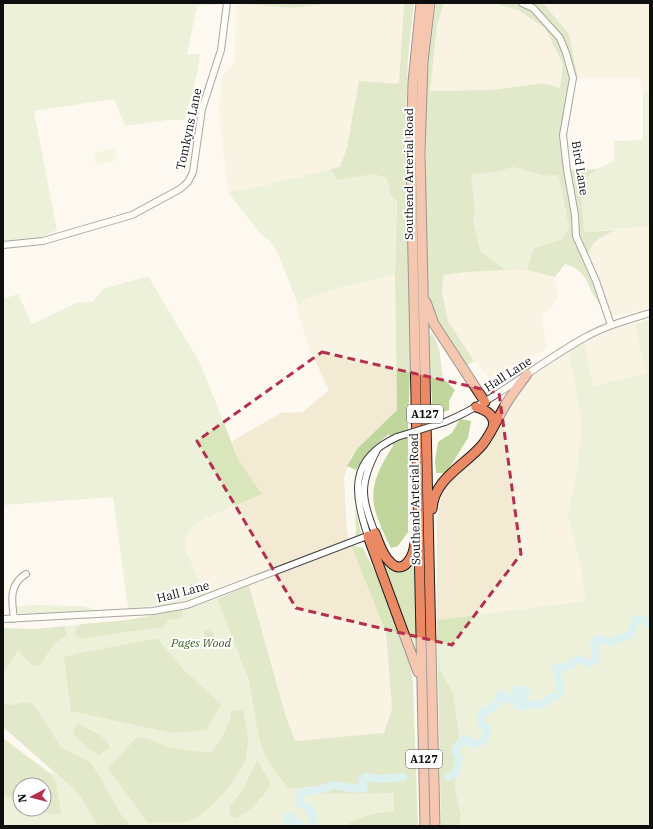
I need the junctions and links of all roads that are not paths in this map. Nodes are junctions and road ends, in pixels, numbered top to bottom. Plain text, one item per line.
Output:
1 (227, 3) edge
2 (421, 3) edge
3 (430, 3) edge
4 (522, 3) edge
5 (3, 245) edge
6 (422, 289) junction
7 (650, 313) edge
8 (611, 325) junction
9 (527, 374) junction
10 (484, 402) junction
11 (476, 407) junction
12 (492, 431) junction
13 (377, 450) junction
14 (419, 486) junction
15 (364, 523) junction
16 (372, 535) junction
17 (428, 539) junction
18 (358, 540) junction
19 (26, 574) dead end
20 (3, 619) edge
21 (14, 620) junction
22 (422, 693) junction
23 (425, 826) edge
24 (435, 826) edge

1 - 5 street, Tomkyns Lane
2 - 14 highway, Southend Arterial Road / A127
3 - 6 highway, Southend Arterial Road / A127
4 - 8 street, Bird Lane
6 - 10 highway, A127
6 - 17 highway, Southend Arterial Road / A127
7 - 8 street, Hall Lane
8 - 9 street, Hall Lane
9 - 10 street, Hall Lane
9 - 12 highway, A127
10 - 11 street, Hall Lane
11 - 12 highway
11 - 13 street, Hall Lane, bridge
12 - 17 highway, A127
13 - 15 street, Hall Lane
13 - 16 street
14 - 16 highway
14 - 22 highway, Southend Arterial Road / A127
15 - 16 street, Hall Lane
15 - 18 street
16 - 18 street, Hall Lane
16 - 22 highway
17 - 24 highway, Southend Arterial Road / A127
18 - 21 street, Hall Lane
19 - 21 street
20 - 21 street, Hall Lane
22 - 23 highway, Southend Arterial Road / A127

